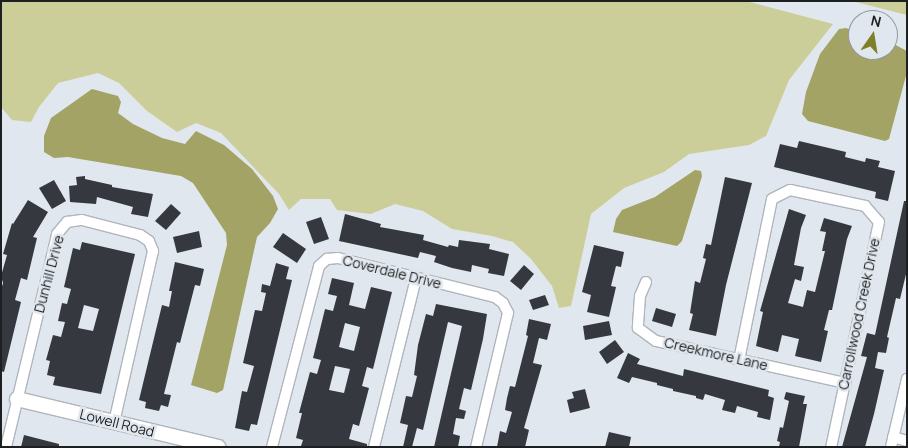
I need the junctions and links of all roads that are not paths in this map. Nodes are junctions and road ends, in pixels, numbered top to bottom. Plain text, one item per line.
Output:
1 (416, 278) junction
2 (646, 282) dead end
3 (739, 360) junction
4 (907, 379) edge
5 (844, 383) junction
6 (17, 398) junction
7 (114, 422) junction
8 (907, 441) edge
9 (892, 442) edge
10 (214, 446) edge
11 (6, 447) edge
12 (272, 447) edge
13 (374, 447) edge
14 (476, 447) edge
15 (830, 447) edge

1 - 12 street, Coverdale Drive
1 - 13 street
1 - 14 street, Coverdale Drive
2 - 3 street, Creekmore Lane
3 - 5 street, Creekmore Lane
3 - 5 street, Carrollwood Creek Drive
4 - 9 street
5 - 15 street, Carrollwood Creek Drive
6 - 7 street, Lowell Road
6 - 7 street, Dunhill Drive
6 - 11 street, Dunhill Drive
7 - 10 street, Lowell Road
8 - 9 street

